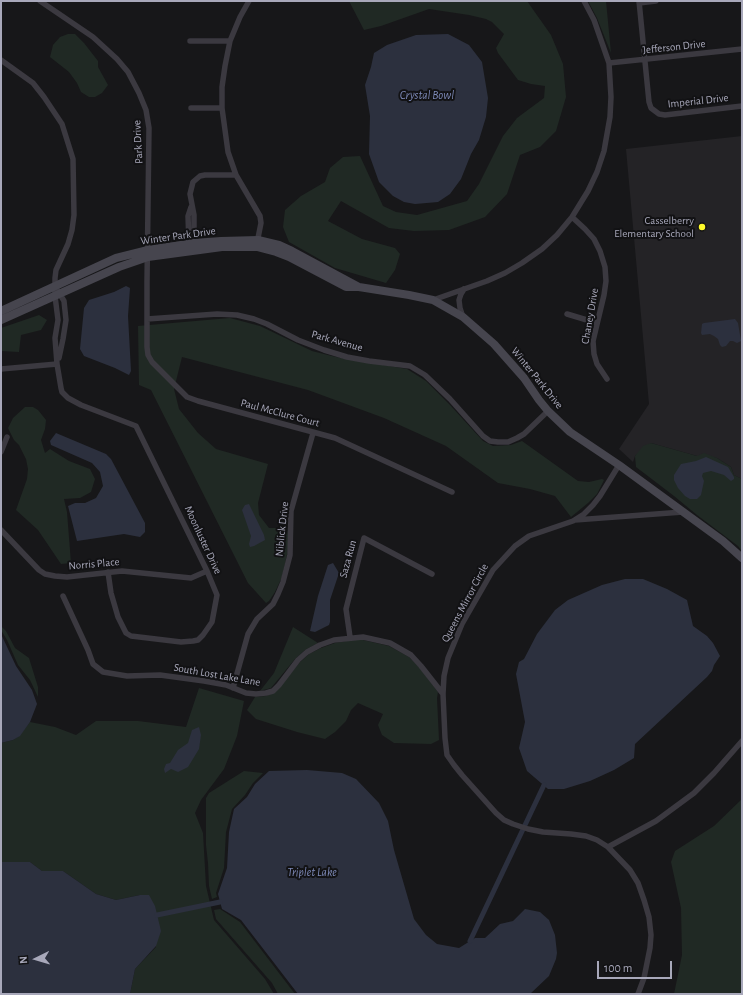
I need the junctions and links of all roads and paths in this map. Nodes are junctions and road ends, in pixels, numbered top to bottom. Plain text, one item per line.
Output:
1 (40, 1) edge
2 (249, 1) edge
3 (584, 1) edge
4 (656, 1) edge
5 (639, 2) edge
6 (190, 41) dead end
7 (230, 41) junction
8 (742, 49) edge
9 (1, 60) edge
10 (645, 60) junction
11 (608, 63) junction
12 (742, 106) edge
13 (191, 108) dead end
14 (222, 108) junction
15 (236, 175) junction
16 (572, 217) junction
17 (191, 244) junction
18 (257, 244) junction
19 (148, 253) junction
20 (55, 287) junction
21 (464, 289) junction
22 (58, 295) junction
23 (433, 300) junction
24 (1, 311) edge
25 (567, 314) dead end
26 (464, 317) junction
27 (147, 319) junction
28 (1, 320) edge
29 (58, 320) junction
30 (65, 322) junction
31 (597, 323) junction
32 (57, 364) junction
33 (1, 369) edge
34 (607, 379) dead end
35 (548, 411) junction
36 (314, 433) junction
37 (7, 437) dead end
38 (1, 452) edge
39 (619, 465) junction
40 (452, 492) dead end
41 (683, 512) junction
42 (573, 520) junction
43 (1, 530) edge
44 (742, 558) edge
45 (207, 571) junction
46 (108, 572) junction
47 (432, 574) dead end
48 (63, 596) dead end
49 (350, 638) junction
50 (233, 688) junction
51 (443, 694) junction
52 (742, 741) edge
53 (608, 847) junction
54 (638, 994) edge

1 - 19 street, Park Drive
2 - 7 street
3 - 11 street
4 - 5 street
5 - 10 street
6 - 7 street
7 - 14 street
8 - 10 street, Jefferson Drive
9 - 20 street
10 - 11 street, Jefferson Drive
10 - 12 street, Imperial Drive
11 - 16 street
13 - 14 street
14 - 15 street
15 - 17 street
15 - 18 street
16 - 21 street
16 - 31 street, Chaney Drive
17 - 18 street, Winter Park Drive
17 - 19 street, Winter Park Drive
18 - 19 street, Winter Park Drive
18 - 23 street, Winter Park Drive
19 - 20 street, Winter Park Drive
19 - 22 street, Winter Park Drive
19 - 27 street
20 - 22 street
20 - 24 street, Winter Park Drive
21 - 23 street
21 - 26 street
22 - 28 street, Winter Park Drive
22 - 29 street, Moonluster Drive
22 - 30 street, Moonluster Drive
23 - 26 street, Winter Park Drive
25 - 31 street
26 - 35 street, Winter Park Drive
27 - 35 street, Park Avenue
27 - 36 street, Paul McClure Court
29 - 30 street
29 - 32 street, Moonluster Drive
30 - 32 street, Moonluster Drive
31 - 34 street, Chaney Drive
32 - 33 street
32 - 45 street, Moonluster Drive
35 - 39 street, Winter Park Drive
36 - 40 street, Paul McClure Court
36 - 50 street, Niblick Drive
37 - 38 street
39 - 41 street, Winter Park Drive
39 - 42 street, Queens Mirror Circle
41 - 42 street, Queens Mirror Circle
41 - 44 street, Winter Park Drive
42 - 51 street, Queens Mirror Circle
43 - 46 street, Norris Place
45 - 46 street, Norris Place
45 - 46 street, Moonluster Drive
47 - 49 street, Saza Run
48 - 50 street, South Lost Lake Lane
49 - 50 street, South Lost Lake Lane
49 - 51 street, South Lost Lake Lane
51 - 53 street, Queens Mirror Circle
52 - 53 street
53 - 54 street, Queens Mirror Circle

